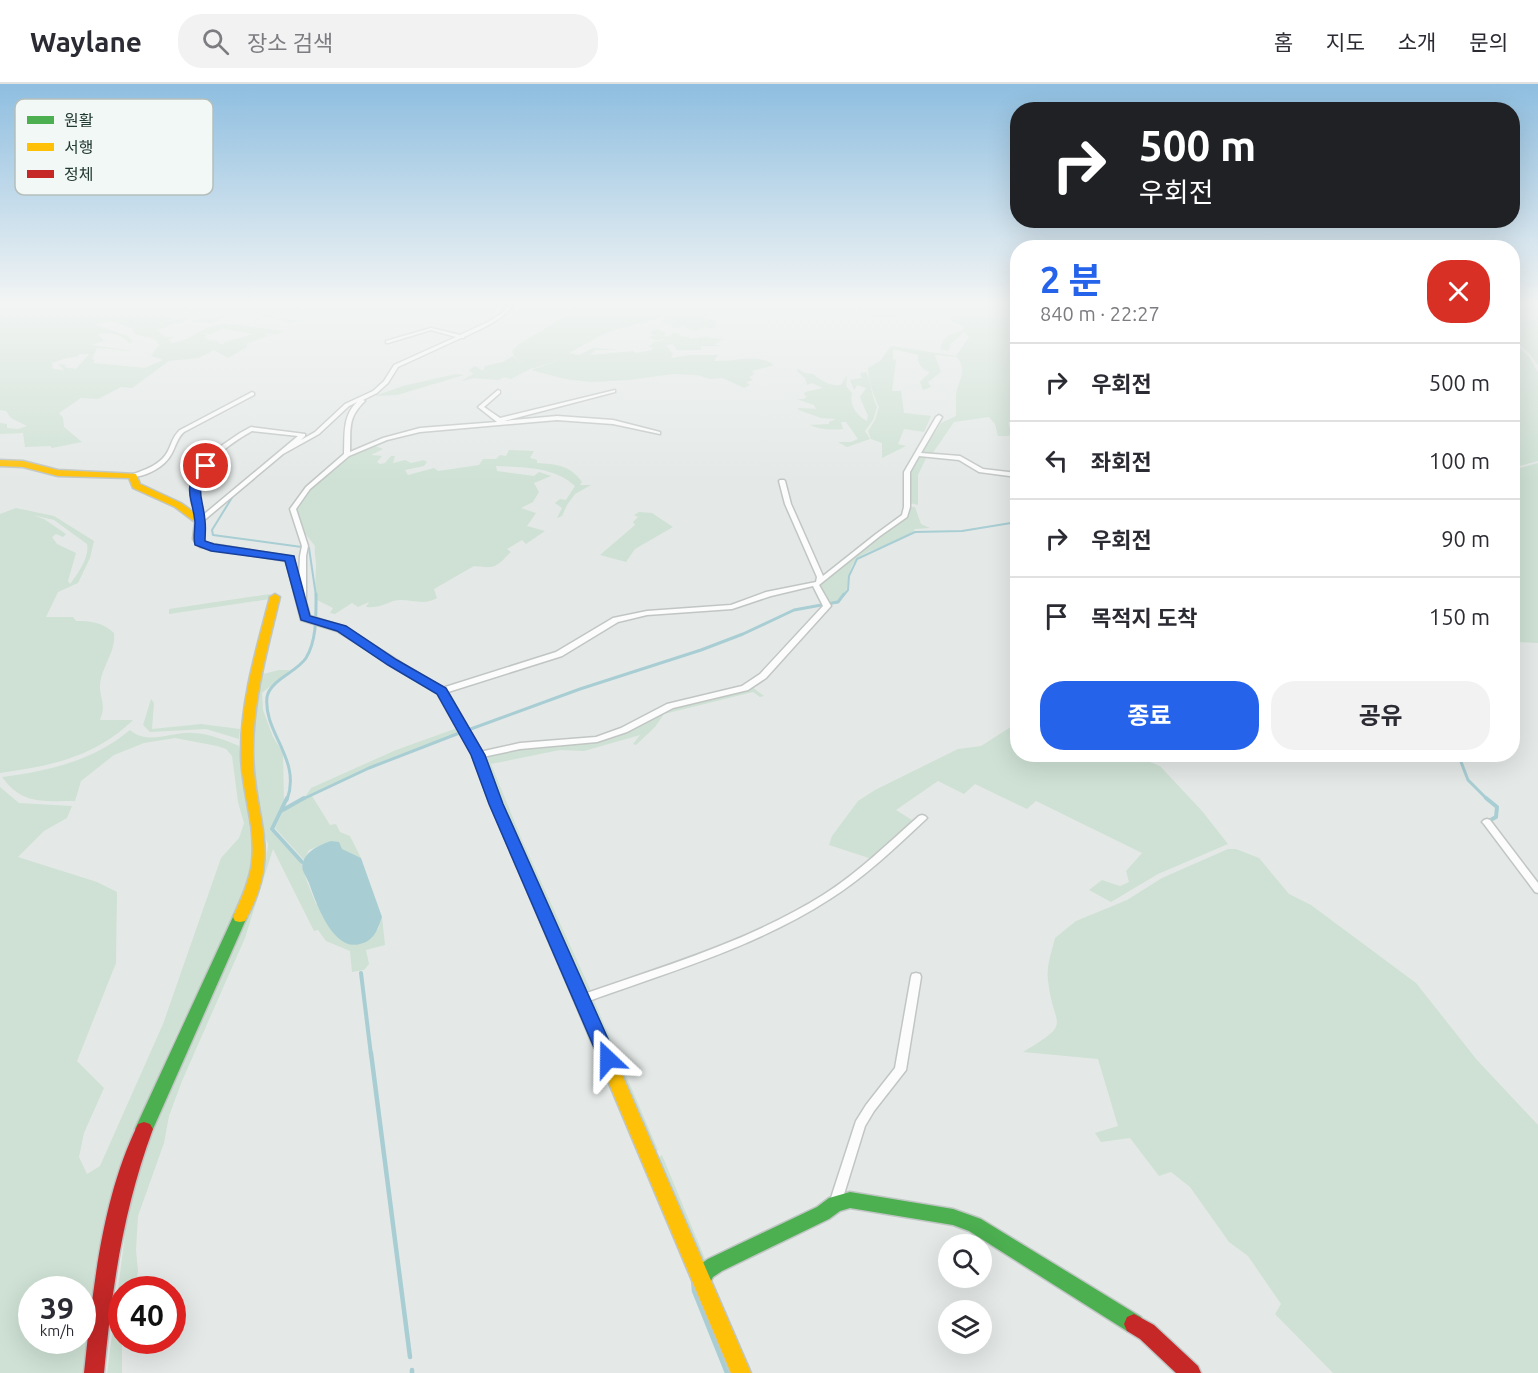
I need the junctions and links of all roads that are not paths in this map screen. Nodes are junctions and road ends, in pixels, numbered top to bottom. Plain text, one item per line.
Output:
1 (405, 362) edge
2 (386, 382) junction
3 (613, 391) dead end
4 (498, 392) dead end
5 (252, 394) dead end
6 (939, 417) dead end
7 (502, 421) junction
8 (658, 433) dead end
9 (281, 453) junction
10 (918, 454) junction
11 (346, 455) junction
12 (0, 463) edge
13 (1010, 475) edge
14 (133, 476) junction
15 (782, 481) dead end
16 (200, 521) junction
17 (817, 583) junction
18 (275, 597) dead end
19 (302, 603) junction
20 (442, 691) junction
21 (478, 755) junction
22 (922, 818) dead end
23 (1487, 822) dead end
24 (1538, 890) edge
25 (916, 977) dead end
26 (582, 999) junction
27 (835, 1204) junction
28 (702, 1279) junction
29 (94, 1373) edge
30 (741, 1373) edge
31 (1191, 1373) edge

1 - 2 street
2 - 9 street
2 - 11 street
3 - 7 street
4 - 7 street
5 - 14 street
6 - 10 street
7 - 8 street
7 - 11 street
9 - 16 street
9 - 16 street
10 - 13 street
10 - 17 street
11 - 19 street
12 - 14 street
14 - 16 street
15 - 17 street
16 - 19 street
17 - 20 street
17 - 21 street
18 - 29 street
19 - 20 street
20 - 21 street
21 - 26 street
22 - 26 street
23 - 24 street
25 - 27 street
26 - 28 street
27 - 28 street
27 - 31 street
28 - 30 street

